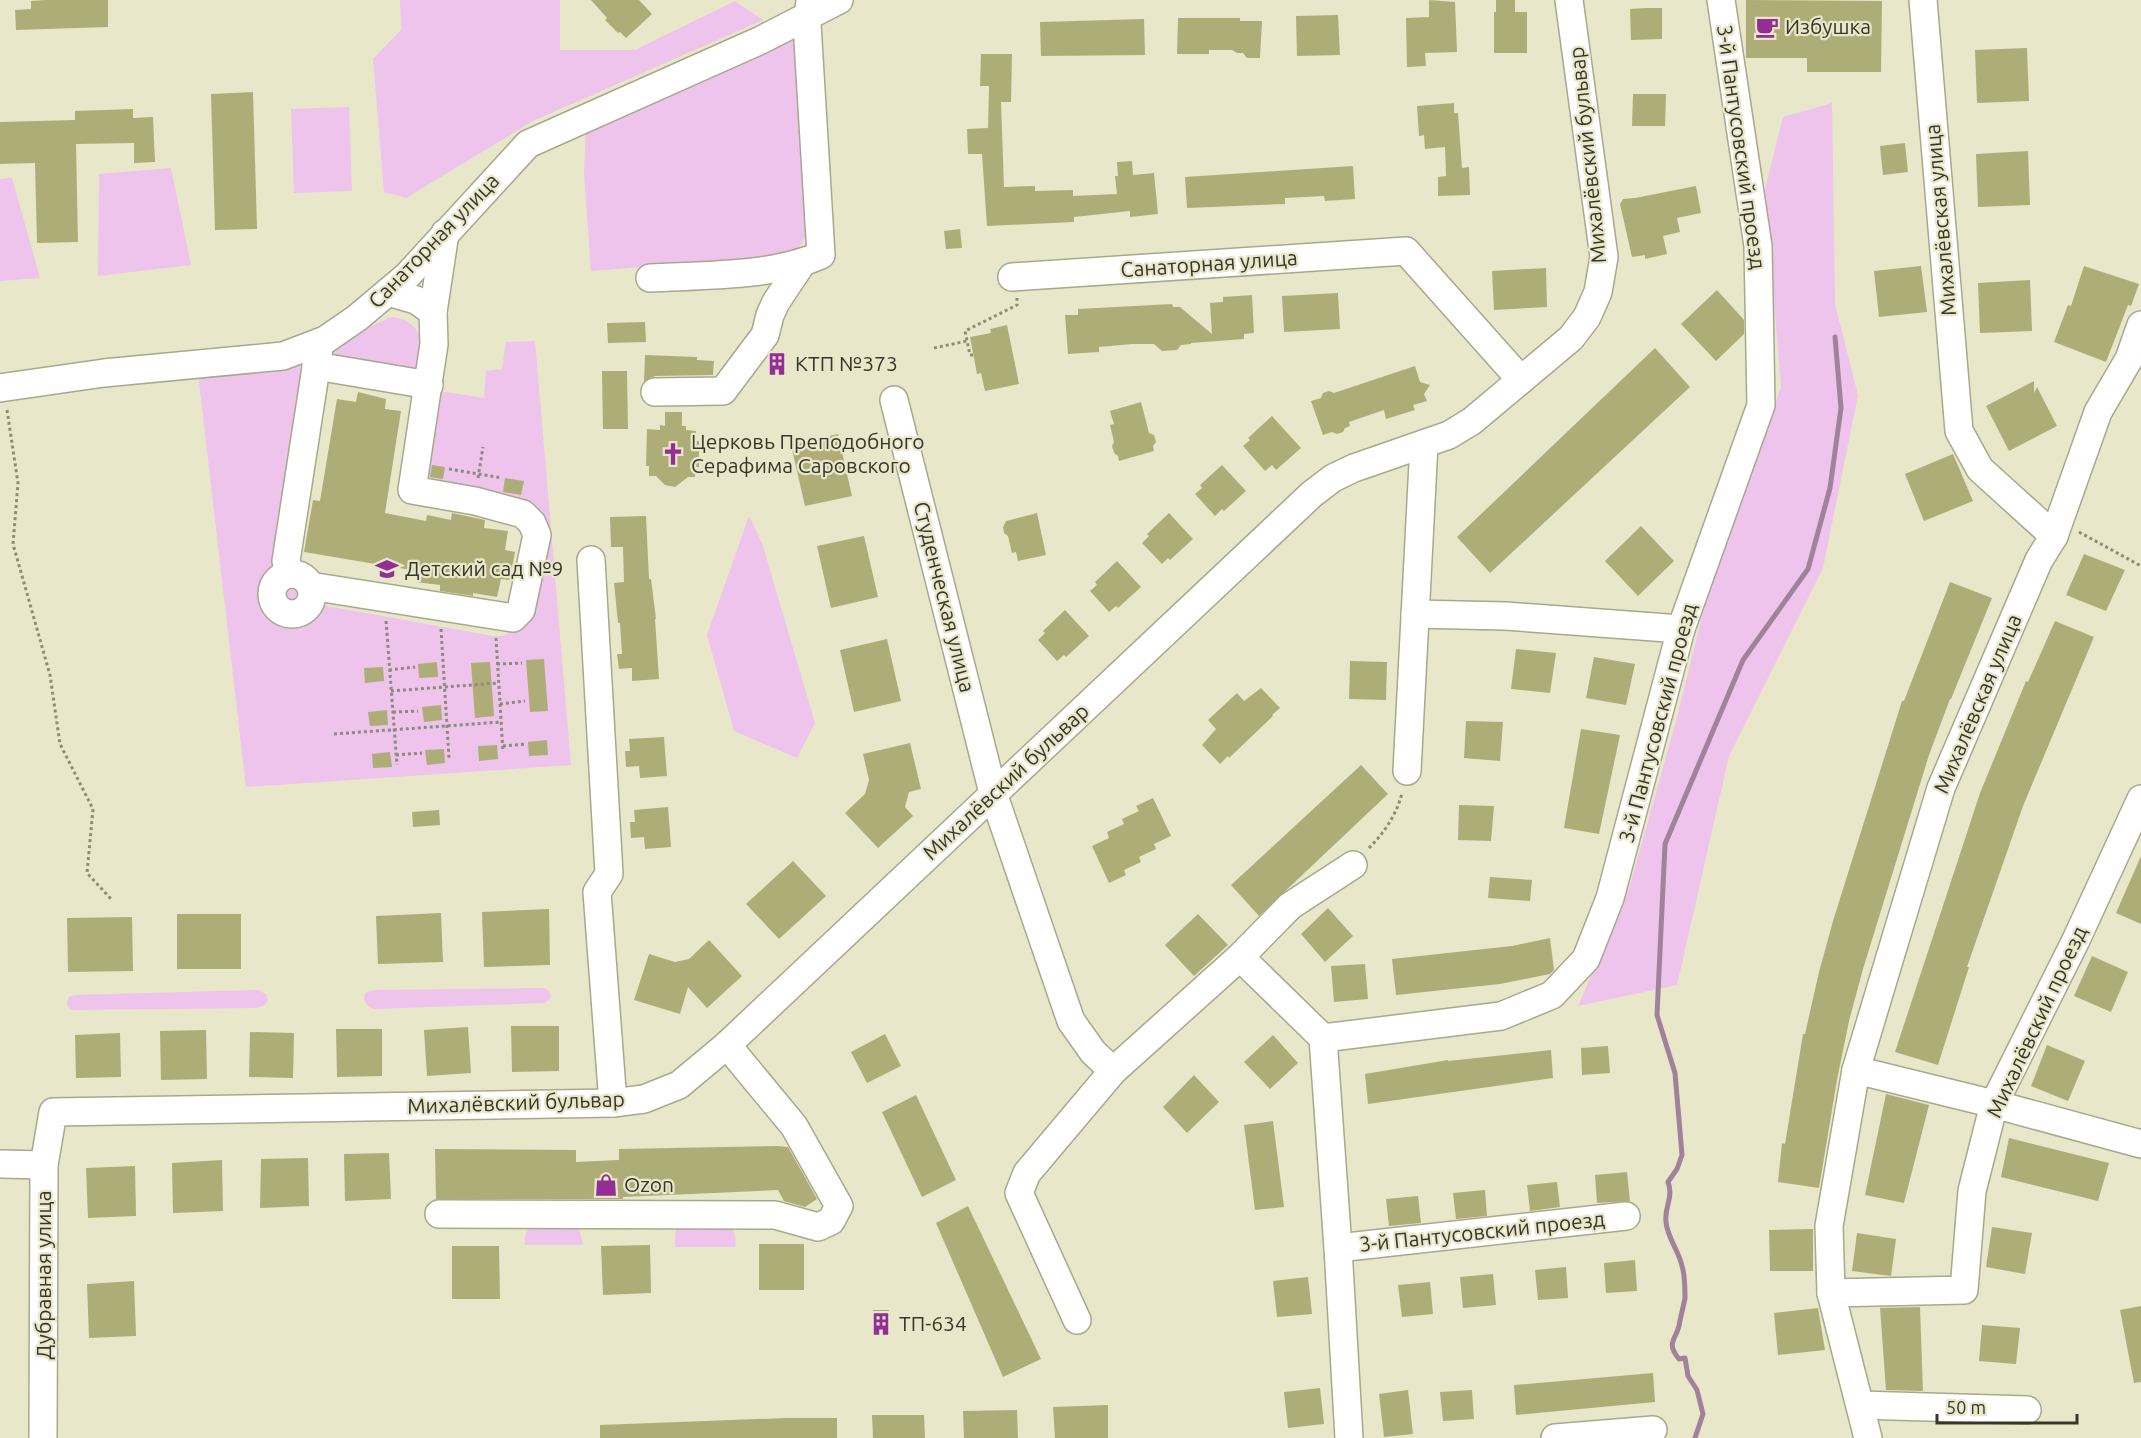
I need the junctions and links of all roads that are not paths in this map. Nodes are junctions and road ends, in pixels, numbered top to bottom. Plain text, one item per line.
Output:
1 (839, 0) edge
2 (1569, 0) edge
3 (1721, 0) edge
4 (1923, 0) edge
5 (809, 8) edge
6 (445, 233) junction
7 (802, 263) junction
8 (650, 278) dead end
9 (1014, 286) road end
10 (388, 292) junction
11 (433, 312) junction
12 (2141, 325) edge
13 (318, 354) junction
14 (1521, 380) junction
15 (429, 385) junction
16 (2, 387) edge
17 (655, 392) dead end
18 (894, 400) dead end
19 (1424, 444) junction
20 (2057, 529) junction
21 (591, 560) dead end
22 (1415, 614) junction
23 (1681, 630) junction
24 (1407, 771) road end
25 (993, 793) junction
26 (2141, 799) edge
27 (1353, 865) road end
28 (1240, 957) junction
29 (1323, 1038) junction
30 (728, 1045) junction
31 (1856, 1070) junction
32 (1113, 1071) junction
33 (613, 1103) junction
34 (1994, 1104) junction
35 (53, 1113) joint
36 (2141, 1144) edge
37 (0, 1164) edge
38 (44, 1165) junction
39 (438, 1214) dead end
40 (1626, 1216) dead end
41 (1338, 1248) junction
42 (1831, 1293) junction
43 (1077, 1320) dead end
44 (1860, 1405) junction
45 (2026, 1410) dead end
46 (1653, 1430) dead end
47 (43, 1438) edge
48 (1348, 1438) edge
49 (1555, 1438) edge
50 (1868, 1438) edge

1 - 5 street, Санаторная улица
2 - 14 street, Михалёвский бульвар
3 - 23 street, 3-й Пантусовский проезд
4 - 20 street, Михалёвская улица
5 - 6 street, Санаторная улица
5 - 7 street
6 - 10 street, Санаторная улица
6 - 11 street
7 - 8 street
7 - 17 street
9 - 14 street, Санаторная улица
10 - 11 street
10 - 13 street, Санаторная улица
11 - 15 street
12 - 20 street
13 - 15 street
13 - 15 street
13 - 16 street, Санаторная улица
14 - 19 street, Михалёвский бульвар
18 - 25 street, Студенческая улица
19 - 22 street
19 - 25 street, Михалёвский бульвар
20 - 31 street, Михалёвская улица
21 - 33 street
22 - 23 street
22 - 24 street
23 - 29 street, 3-й Пантусовский проезд
25 - 30 street, Михалёвский бульвар
25 - 32 street, Студенческая улица
26 - 34 street, Михалёвский проезд
27 - 28 street
28 - 29 street
28 - 32 street
29 - 41 street, 3-й Пантусовский проезд
30 - 33 street, Михалёвский бульвар
30 - 39 street
31 - 34 street
31 - 42 street, Михалёвская улица
32 - 43 street
33 - 35 street, Михалёвский бульвар
34 - 36 street
34 - 42 street, Михалёвский проезд
35 - 38 street, Дубравная улица
37 - 38 street
38 - 47 street, Дубравная улица
40 - 41 street, 3-й Пантусовский проезд
41 - 48 street, 3-й Пантусовский проезд
42 - 44 street, Михалёвская улица
44 - 45 street
44 - 50 street, Михалёвская улица
46 - 49 street

